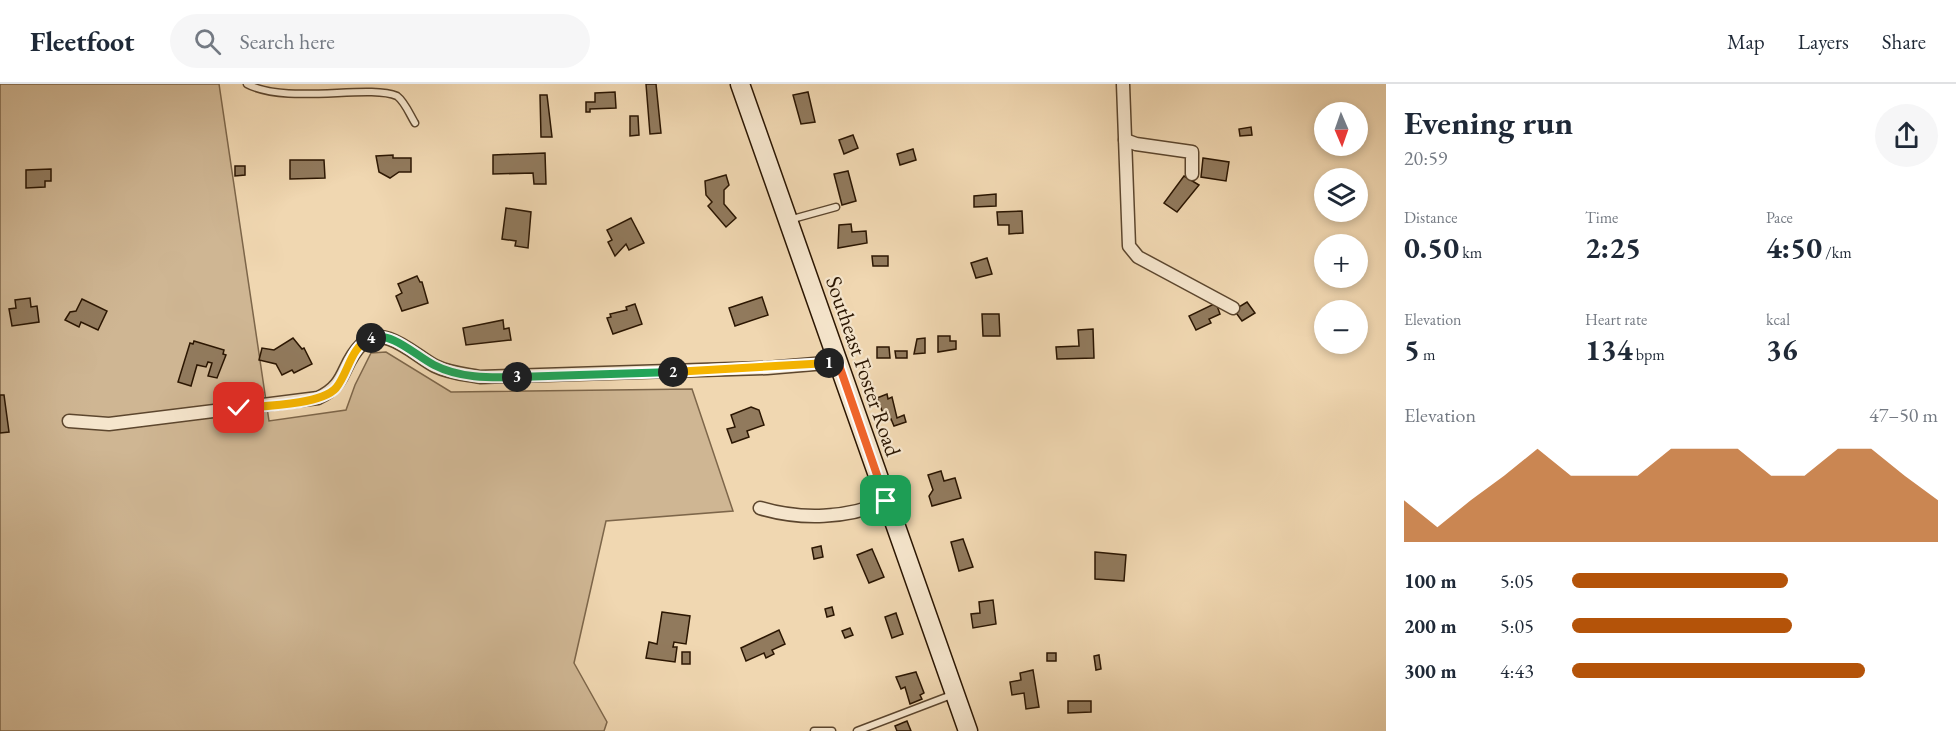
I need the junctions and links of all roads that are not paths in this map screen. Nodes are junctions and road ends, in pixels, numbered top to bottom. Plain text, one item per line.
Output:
1 (247, 84) edge
2 (740, 84) edge
3 (1123, 84) edge
4 (415, 123) dead end
5 (1125, 140) junction
6 (1192, 174) dead end
7 (836, 207) dead end
8 (788, 220) junction
9 (1233, 308) dead end
10 (838, 362) junction
11 (69, 421) dead end
12 (886, 501) junction
13 (760, 508) dead end
14 (955, 694) junction
15 (814, 731) edge
16 (832, 731) edge
17 (857, 731) edge
18 (968, 731) edge

1 - 4 lane
2 - 8 main road, Southeast Foster Road
3 - 5 street
5 - 6 street
5 - 9 street
7 - 8 lane
8 - 10 main road, Southeast Foster Road
10 - 11 street
10 - 12 main road, Southeast Foster Road
12 - 13 street
12 - 14 main road, Southeast Foster Road
14 - 17 lane
14 - 18 main road, Southeast Foster Road
15 - 16 lane

